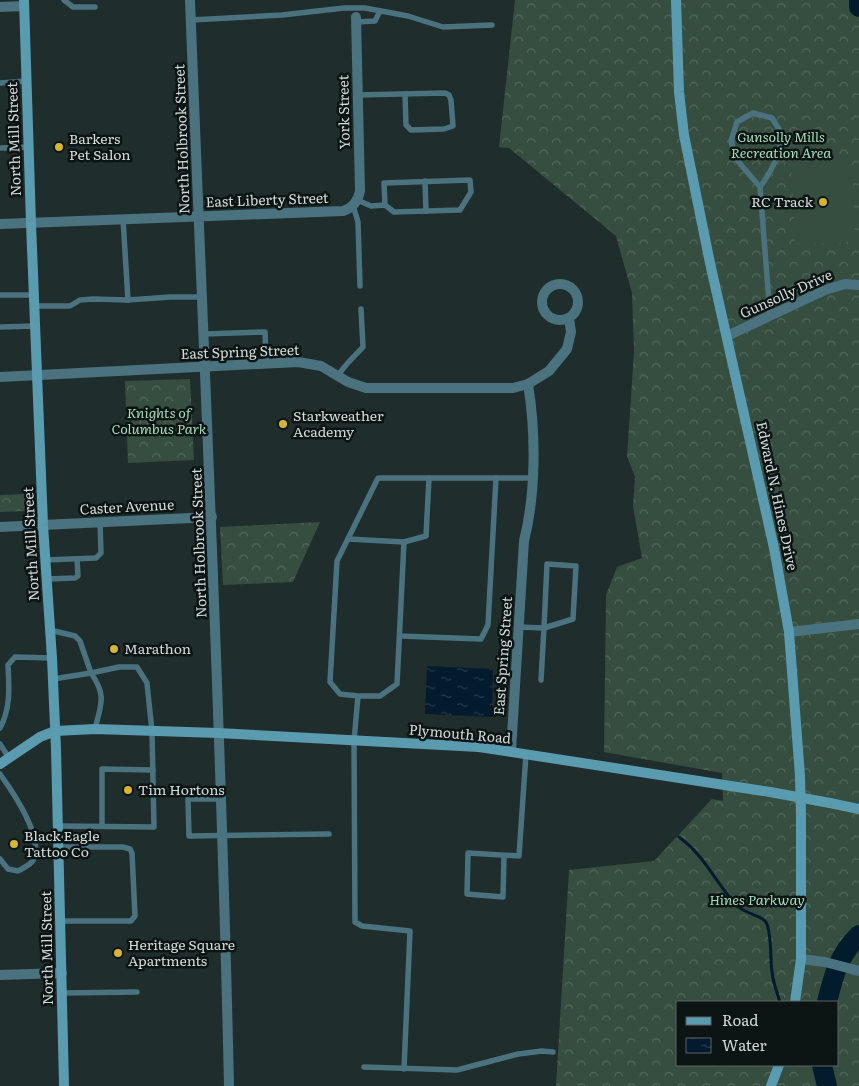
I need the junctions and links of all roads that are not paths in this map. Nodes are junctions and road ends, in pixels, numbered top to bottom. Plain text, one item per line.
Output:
1 (64, 0) edge
2 (190, 0) edge
3 (676, 0) edge
4 (24, 3) edge
5 (0, 7) edge
6 (95, 7) dead end
7 (380, 11) junction
8 (190, 20) junction
9 (356, 20) joint
10 (492, 25) dead end
11 (26, 81) junction
12 (0, 83) edge
13 (405, 94) junction
14 (358, 95) junction
15 (29, 147) junction
16 (0, 148) edge
17 (425, 181) junction
18 (760, 187) junction
19 (356, 203) junction
20 (385, 205) junction
21 (426, 211) junction
22 (198, 216) junction
23 (123, 219) junction
24 (31, 223) junction
25 (0, 224) edge
26 (859, 285) edge
27 (360, 286) dead end
28 (34, 294) junction
29 (0, 296) edge
30 (202, 297) junction
31 (128, 300) junction
32 (34, 306) junction
33 (361, 309) dead end
34 (770, 315) junction
35 (569, 318) dead end
36 (35, 326) junction
37 (0, 327) edge
38 (204, 334) junction
39 (726, 336) junction
40 (266, 364) junction
41 (205, 366) junction
42 (37, 376) junction
43 (338, 376) junction
44 (0, 377) edge
45 (528, 384) junction
46 (429, 478) junction
47 (496, 478) junction
48 (532, 478) junction
49 (212, 517) junction
50 (100, 522) junction
51 (43, 525) junction
52 (0, 527) edge
53 (348, 539) junction
54 (404, 542) junction
55 (77, 558) junction
56 (45, 560) junction
57 (46, 579) junction
58 (859, 624) edge
59 (518, 627) junction
60 (544, 628) junction
61 (50, 630) junction
62 (789, 632) junction
63 (400, 636) junction
64 (52, 658) junction
65 (91, 673) junction
66 (53, 679) junction
67 (541, 680) dead end
68 (358, 696) junction
69 (0, 728) edge
70 (95, 729) junction
71 (55, 731) junction
72 (152, 731) junction
73 (218, 733) junction
74 (354, 741) junction
75 (0, 744) edge
76 (511, 751) junction
77 (526, 754) junction
78 (9, 758) junction
79 (0, 764) edge
80 (152, 770) junction
81 (0, 774) edge
82 (222, 798) junction
83 (859, 809) edge
84 (58, 826) junction
85 (102, 826) junction
86 (329, 834) dead end
87 (224, 835) junction
88 (58, 847) junction
89 (504, 856) junction
90 (0, 858) edge
91 (60, 921) junction
92 (801, 959) junction
93 (854, 970) edge
94 (62, 973) junction
95 (0, 975) edge
96 (137, 992) dead end
97 (62, 993) junction
98 (795, 1001) edge
99 (553, 1052) dead end
100 (779, 1066) edge
101 (364, 1067) dead end
102 (404, 1069) junction
103 (64, 1086) edge
104 (229, 1086) edge
105 (772, 1086) edge

1 - 6 lane
2 - 8 street, North Holbrook Street
3 - 39 street, Edward N. Hines Drive
4 - 5 street
4 - 11 street, North Mill Street
7 - 8 lane
7 - 9 lane
7 - 10 lane
8 - 22 street, North Holbrook Street
9 - 14 street, York Street
11 - 12 lane
11 - 15 street, North Mill Street
13 - 13 lane
13 - 14 lane
14 - 19 street, York Street
15 - 16 lane
15 - 24 street, North Mill Street
17 - 20 lane
17 - 21 lane
17 - 21 lane
18 - 18 lane
18 - 34 lane
19 - 20 lane
19 - 22 street, East Liberty Street
19 - 27 lane
20 - 21 lane
22 - 23 street, East Liberty Street
22 - 30 street, North Holbrook Street
23 - 24 street, East Liberty Street
23 - 31 lane
24 - 25 street, East Liberty Street
24 - 28 street, North Mill Street
26 - 34 street, Gunsolly Drive
28 - 29 lane
28 - 32 street, North Mill Street
30 - 31 lane
30 - 38 street, North Holbrook Street
31 - 32 lane
32 - 36 street, North Mill Street
33 - 43 lane
34 - 39 street, Gunsolly Drive
35 - 45 street, East Spring Street
36 - 37 lane
36 - 42 street, North Mill Street
38 - 40 lane
38 - 41 street, North Holbrook Street
39 - 62 street, Edward N. Hines Drive
40 - 41 street, East Spring Street
40 - 43 street, East Spring Street
41 - 42 street, East Spring Street
41 - 49 street, North Holbrook Street
42 - 44 street, East Spring Street
42 - 51 street, North Mill Street
43 - 45 street, East Spring Street
45 - 48 street, East Spring Street
46 - 47 lane
46 - 53 lane
46 - 54 lane
47 - 48 lane
47 - 63 lane
48 - 59 street, East Spring Street
49 - 50 street, Caster Avenue
49 - 73 street, North Holbrook Street
50 - 51 street, Caster Avenue
50 - 55 lane
51 - 52 street, Caster Avenue
51 - 56 street, North Mill Street
53 - 54 lane
53 - 68 lane
54 - 63 lane
55 - 56 lane
55 - 57 lane
56 - 57 street, North Mill Street
57 - 61 street, North Mill Street
58 - 62 street
59 - 60 lane
59 - 76 street, East Spring Street
60 - 60 lane
60 - 67 lane
61 - 64 street, North Mill Street
61 - 65 lane
62 - 92 street, Edward N. Hines Drive
63 - 68 lane
64 - 66 street, North Mill Street
64 - 69 lane
65 - 66 lane
65 - 70 lane
65 - 72 lane
66 - 71 street, North Mill Street
68 - 74 lane
70 - 71 street, Plymouth Road
70 - 72 street, Plymouth Road
71 - 78 street
71 - 84 street, North Mill Street
72 - 73 street, Plymouth Road
72 - 80 lane
73 - 74 street, Plymouth Road
73 - 82 street, North Holbrook Street
74 - 76 street, Plymouth Road
74 - 102 lane
75 - 78 lane
76 - 77 street, Plymouth Road
77 - 83 street, Plymouth Road, bridge
77 - 89 lane
78 - 79 street
80 - 85 lane
80 - 85 lane
81 - 90 lane
82 - 87 street, North Holbrook Street
82 - 87 lane
84 - 85 lane
84 - 88 street, North Mill Street
86 - 87 lane
87 - 104 street, North Holbrook Street
88 - 91 street, North Mill Street
88 - 91 lane
89 - 89 lane
91 - 94 street, North Mill Street
92 - 93 street
92 - 98 street, Edward N. Hines Drive
94 - 95 street
94 - 97 street, North Mill Street
96 - 97 lane
97 - 103 street, North Mill Street
99 - 102 lane
100 - 105 street
101 - 102 lane

